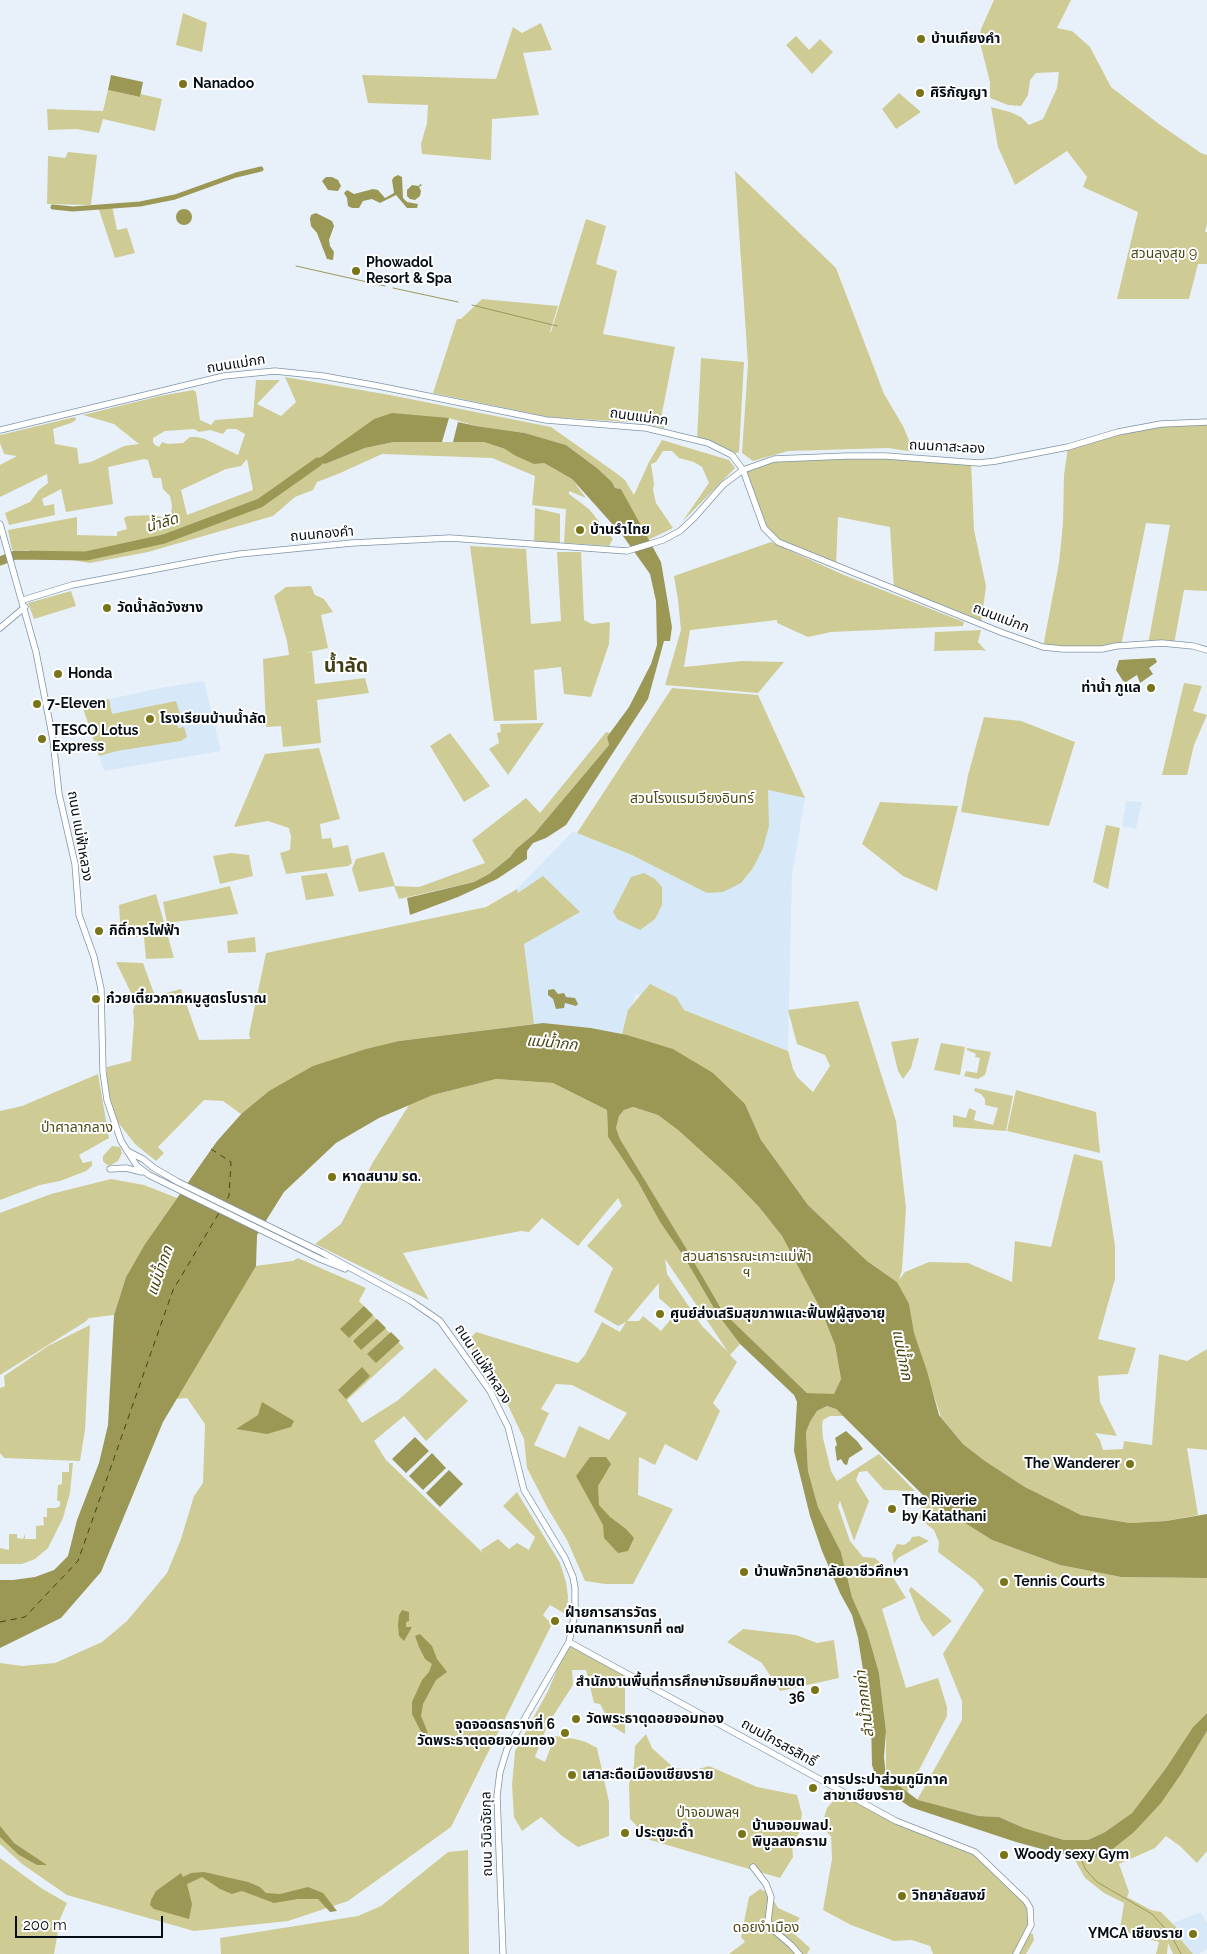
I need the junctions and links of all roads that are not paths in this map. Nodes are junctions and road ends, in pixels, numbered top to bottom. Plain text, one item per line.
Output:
1 (1207, 422) edge
2 (0, 430) edge
3 (742, 470) junction
4 (0, 524) edge
5 (23, 600) junction
6 (24, 607) junction
7 (0, 628) edge
8 (1207, 650) edge
9 (126, 1151) junction
10 (110, 1169) dead end
11 (149, 1175) junction
12 (321, 1256) junction
13 (569, 1642) junction
14 (754, 1866) dead end
15 (502, 1954) edge
16 (799, 1954) edge
17 (1016, 1954) edge

1 - 3 street, ถนนกาสะลอง
2 - 3 street, ถนนแม่กก
3 - 5 street, ถนนกองคำ
3 - 8 street, ถนนแม่กก
4 - 5 street, ถนน แม่ฟ้าหลวง
5 - 6 street, ถนน แม่ฟ้าหลวง
6 - 7 street
6 - 9 street, ถนน แม่ฟ้าหลวง
9 - 11 street, ถนน แม่ฟ้าหลวง
9 - 12 street, ถนน แม่ฟ้าหลวง
10 - 11 street
11 - 12 street, ถนน แม่ฟ้าหลวง
12 - 13 street, ถนน แม่ฟ้าหลวง
13 - 15 street, ถนน วินิจฉัยกุล
13 - 17 street, ถนนไกรสรสิทธิ์
14 - 16 street

